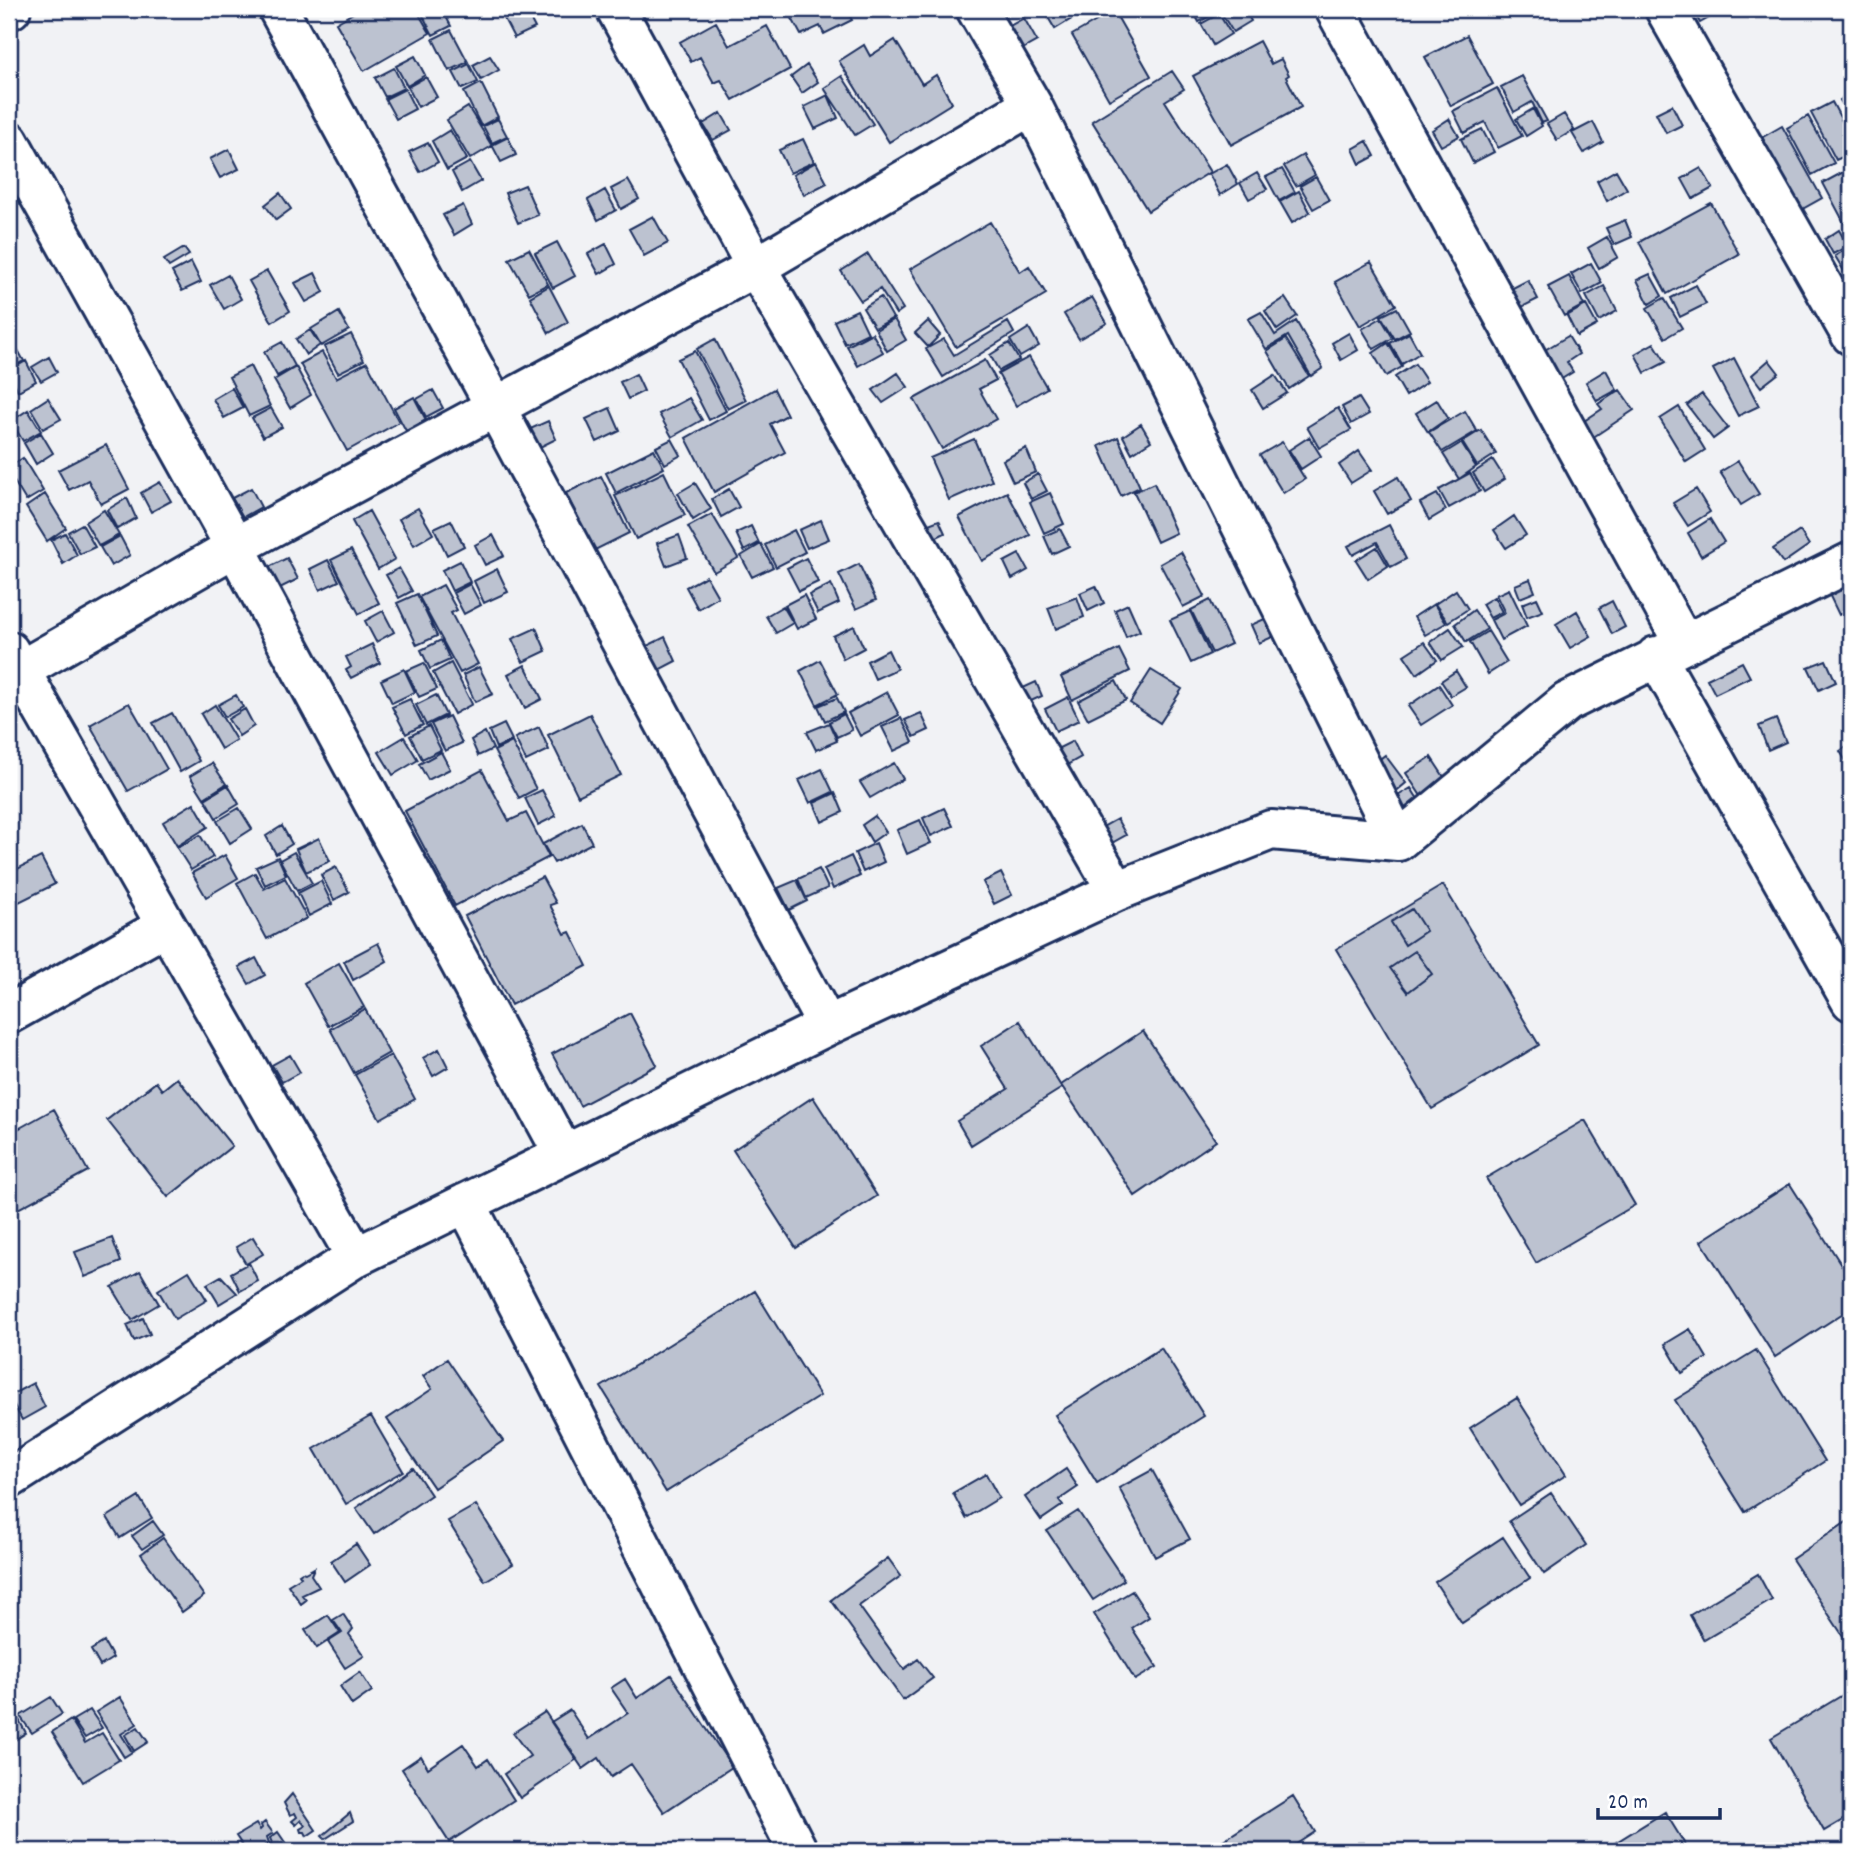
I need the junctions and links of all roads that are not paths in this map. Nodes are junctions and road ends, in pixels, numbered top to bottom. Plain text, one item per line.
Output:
1 (278, 9) edge
2 (616, 9) edge
3 (976, 9) edge
4 (1335, 9) edge
5 (1665, 9) edge
6 (1032, 105) junction
7 (9, 141) edge
8 (756, 267) junction
9 (1851, 335) edge
10 (495, 406) junction
11 (235, 547) junction
12 (1851, 562) edge
13 (1670, 650) junction
14 (15, 660) edge
15 (1398, 841) junction
16 (1117, 891) junction
17 (166, 926) junction
18 (1841, 960) edge
19 (1851, 1001) edge
20 (9, 1014) edge
21 (827, 1026) junction
22 (564, 1155) junction
23 (466, 1203) junction
24 (356, 1257) junction
25 (10, 1474) edge
26 (799, 1851) edge

1 - 10 street
2 - 8 street
3 - 6 street
4 - 13 street
5 - 9 street
6 - 8 street
6 - 15 street
7 - 11 street
8 - 10 street
8 - 16 street
10 - 11 street
10 - 21 street
11 - 14 street
11 - 22 street
12 - 13 street
13 - 15 street
13 - 18 street
14 - 17 street
15 - 16 street
16 - 21 street
17 - 20 street
17 - 24 street
18 - 19 street
21 - 22 street
22 - 23 street
23 - 24 street
23 - 26 street
24 - 25 street

